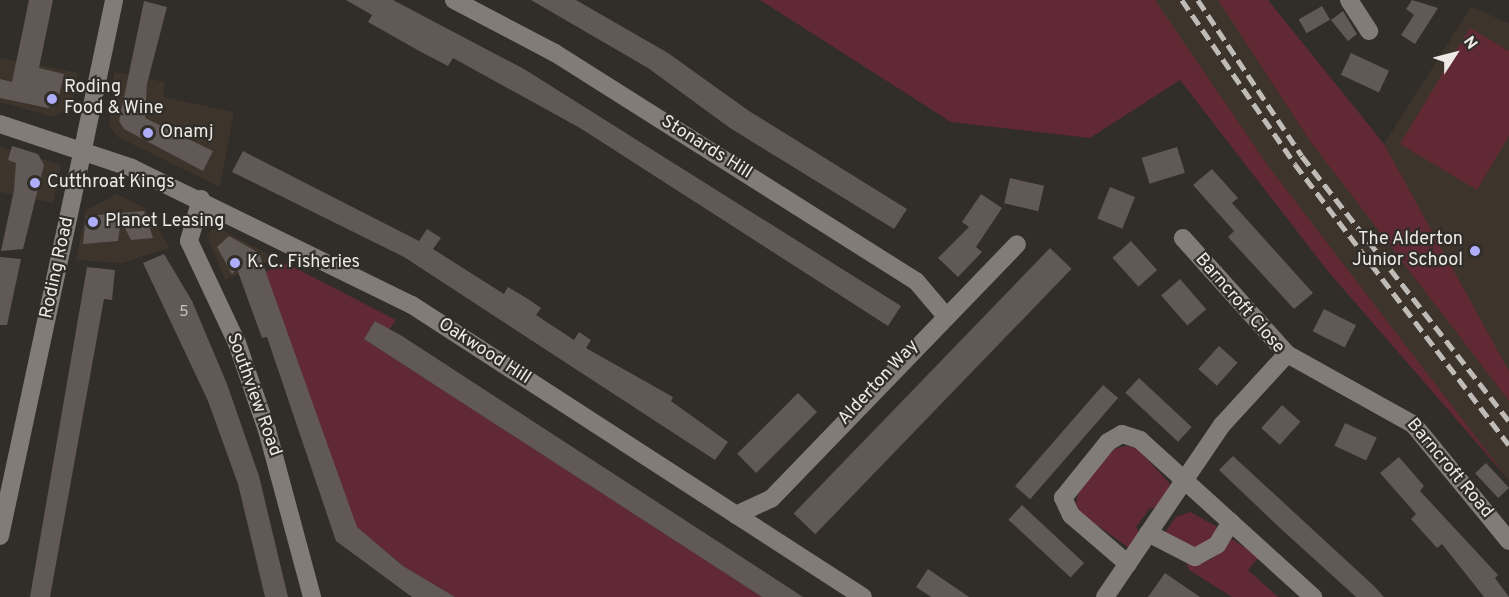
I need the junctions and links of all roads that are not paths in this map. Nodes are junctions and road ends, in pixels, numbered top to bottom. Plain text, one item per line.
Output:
1 (114, 0) edge
2 (454, 0) edge
3 (1350, 0) edge
4 (1369, 32) dead end
5 (0, 124) edge
6 (83, 149) junction
7 (201, 199) junction
8 (1183, 238) dead end
9 (1017, 244) dead end
10 (944, 314) junction
11 (1287, 354) junction
12 (1185, 481) junction
13 (736, 515) junction
14 (1231, 522) junction
15 (1148, 533) junction
16 (0, 536) edge
17 (1509, 541) edge
18 (1128, 564) junction
19 (312, 597) edge
20 (863, 597) edge
21 (1105, 597) edge
22 (1313, 597) edge

1 - 6 street, Roding Road
2 - 10 street, Stonards Hill
3 - 4 street
5 - 6 street, Oakwood Hill
6 - 7 street, Oakwood Hill
6 - 16 street, Roding Road
7 - 13 street, Oakwood Hill
7 - 19 street, Southview Road
8 - 11 street, Barncroft Close
9 - 10 street, Alderton Way
10 - 13 street, Alderton Way
11 - 12 street, Barncroft Close
11 - 17 street, Barncroft Road
12 - 14 street
12 - 15 street, Barncroft Close
12 - 18 street
13 - 20 street, Oakwood Hill
14 - 15 street
14 - 22 street
15 - 18 street, Barncroft Close
18 - 21 street, Barncroft Close

